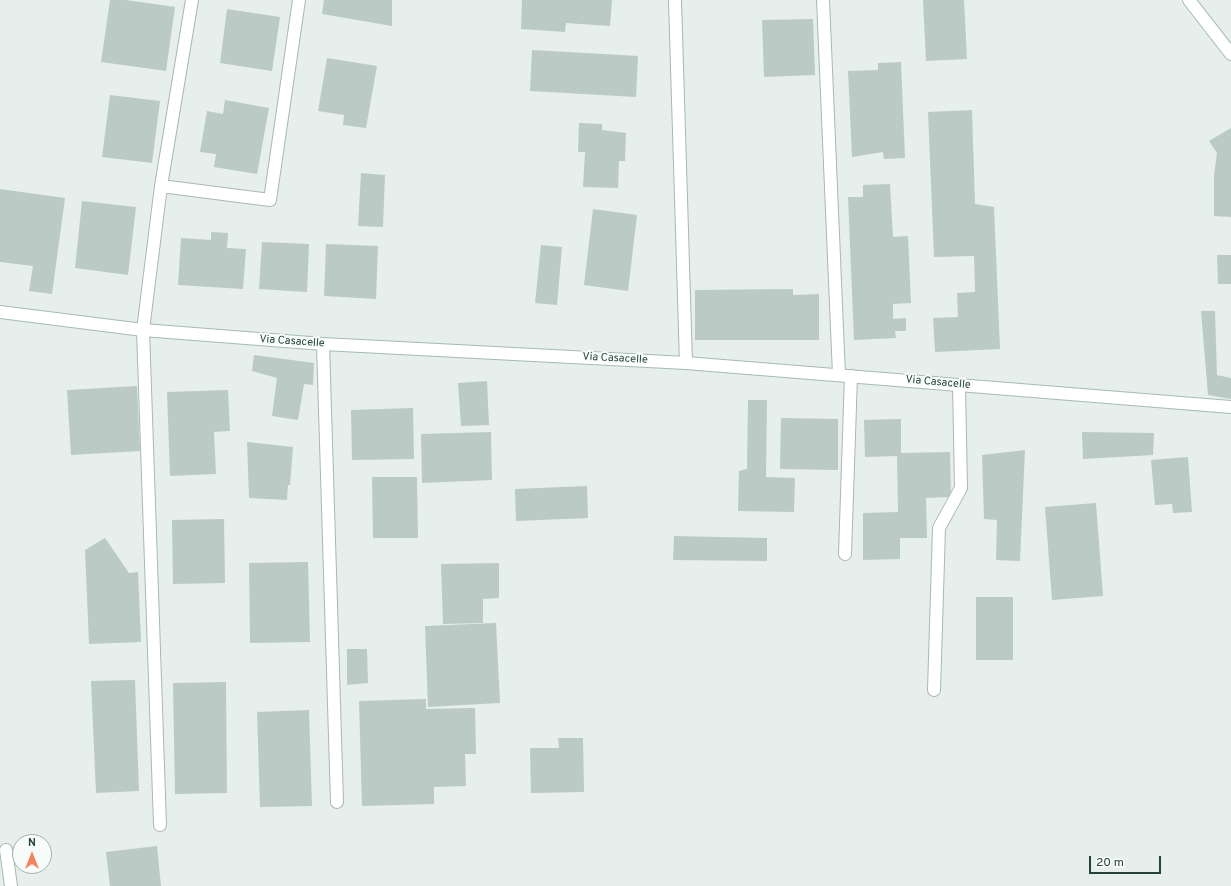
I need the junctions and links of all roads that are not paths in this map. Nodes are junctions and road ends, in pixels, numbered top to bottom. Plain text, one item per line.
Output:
1 (192, 0) edge
2 (299, 0) edge
3 (675, 0) edge
4 (823, 0) edge
5 (1189, 0) edge
6 (1231, 54) edge
7 (161, 186) junction
8 (0, 312) edge
9 (143, 330) junction
10 (323, 344) junction
11 (686, 363) junction
12 (845, 376) junction
13 (959, 385) junction
14 (1231, 407) edge
15 (845, 554) dead end
16 (934, 690) dead end
17 (337, 802) dead end
18 (160, 825) dead end
19 (6, 850) dead end
20 (11, 886) edge

1 - 7 street
2 - 7 street
3 - 11 street
4 - 12 street
5 - 6 street
7 - 9 street
8 - 9 street, Via Casacelle
9 - 10 street, Via Casacelle
9 - 18 street
10 - 11 street, Via Casacelle
10 - 17 street
11 - 12 street, Via Casacelle
12 - 13 street, Via Casacelle
12 - 15 street
13 - 14 street, Via Casacelle
13 - 16 street
19 - 20 street

